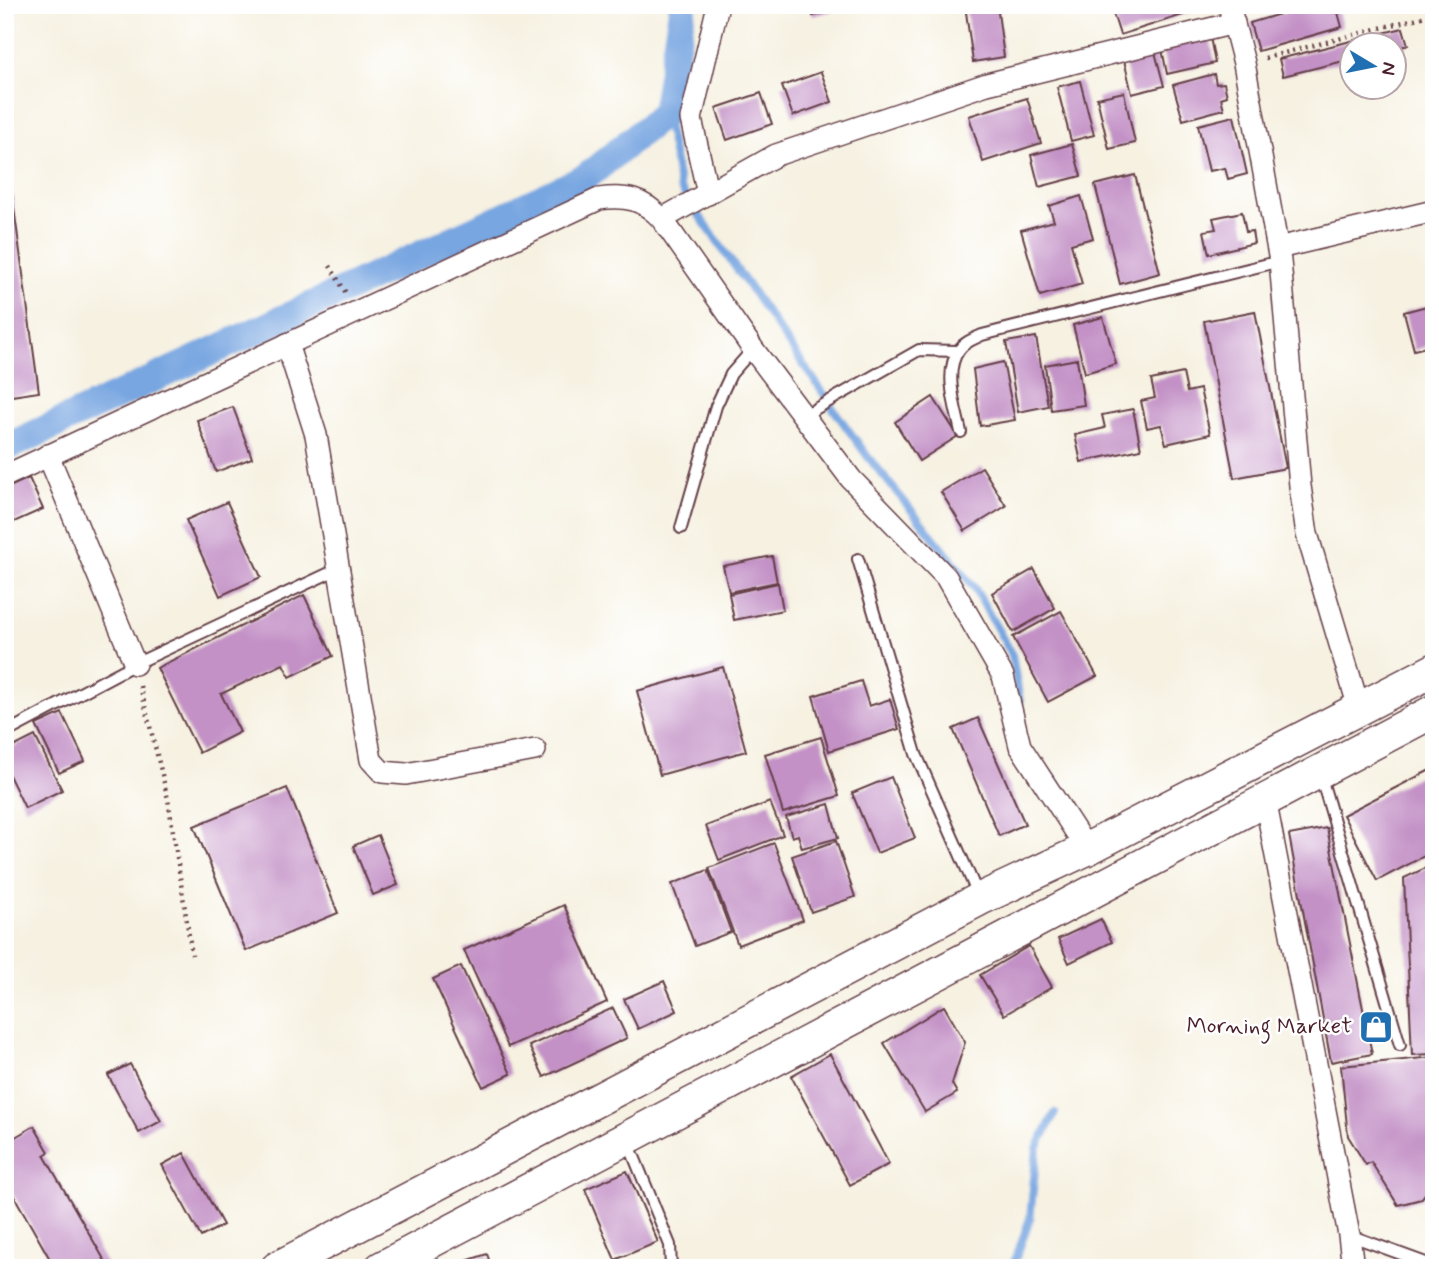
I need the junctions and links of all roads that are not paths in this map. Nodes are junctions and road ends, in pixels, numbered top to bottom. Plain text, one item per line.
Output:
1 (718, 5) edge
2 (1232, 14) edge
3 (708, 194) junction
4 (1434, 211) edge
5 (662, 219) junction
6 (1279, 255) junction
7 (287, 344) junction
8 (753, 349) junction
9 (957, 351) junction
10 (803, 416) junction
11 (961, 432) dead end
12 (48, 454) junction
13 (5, 477) edge
14 (681, 528) dead end
15 (858, 559) dead end
16 (338, 569) junction
17 (135, 664) junction
18 (1434, 670) edge
19 (1359, 708) junction
20 (1434, 711) edge
21 (5, 733) edge
22 (535, 750) dead end
23 (1320, 771) junction
24 (1265, 799) junction
25 (1087, 849) junction
26 (981, 899) junction
27 (1400, 1045) dead end
28 (626, 1136) junction
29 (1349, 1235) junction
30 (1434, 1266) edge
31 (277, 1268) edge
32 (381, 1268) edge
33 (671, 1268) edge
34 (1353, 1268) edge

1 - 3 street
2 - 3 street
2 - 6 street
3 - 5 street
4 - 6 street
5 - 7 street
5 - 8 street
6 - 9 lane
6 - 19 street
7 - 12 street
7 - 16 street
8 - 10 street
8 - 14 lane
9 - 10 lane
9 - 11 lane
10 - 25 street
12 - 13 street
12 - 17 street
15 - 26 lane
16 - 17 lane
16 - 22 street
17 - 21 lane
18 - 19 main road
19 - 25 main road
20 - 23 main road
23 - 24 main road
23 - 27 lane
24 - 28 main road
24 - 29 street
25 - 26 main road
26 - 31 main road
28 - 32 main road
28 - 33 lane
29 - 30 lane
29 - 34 street

